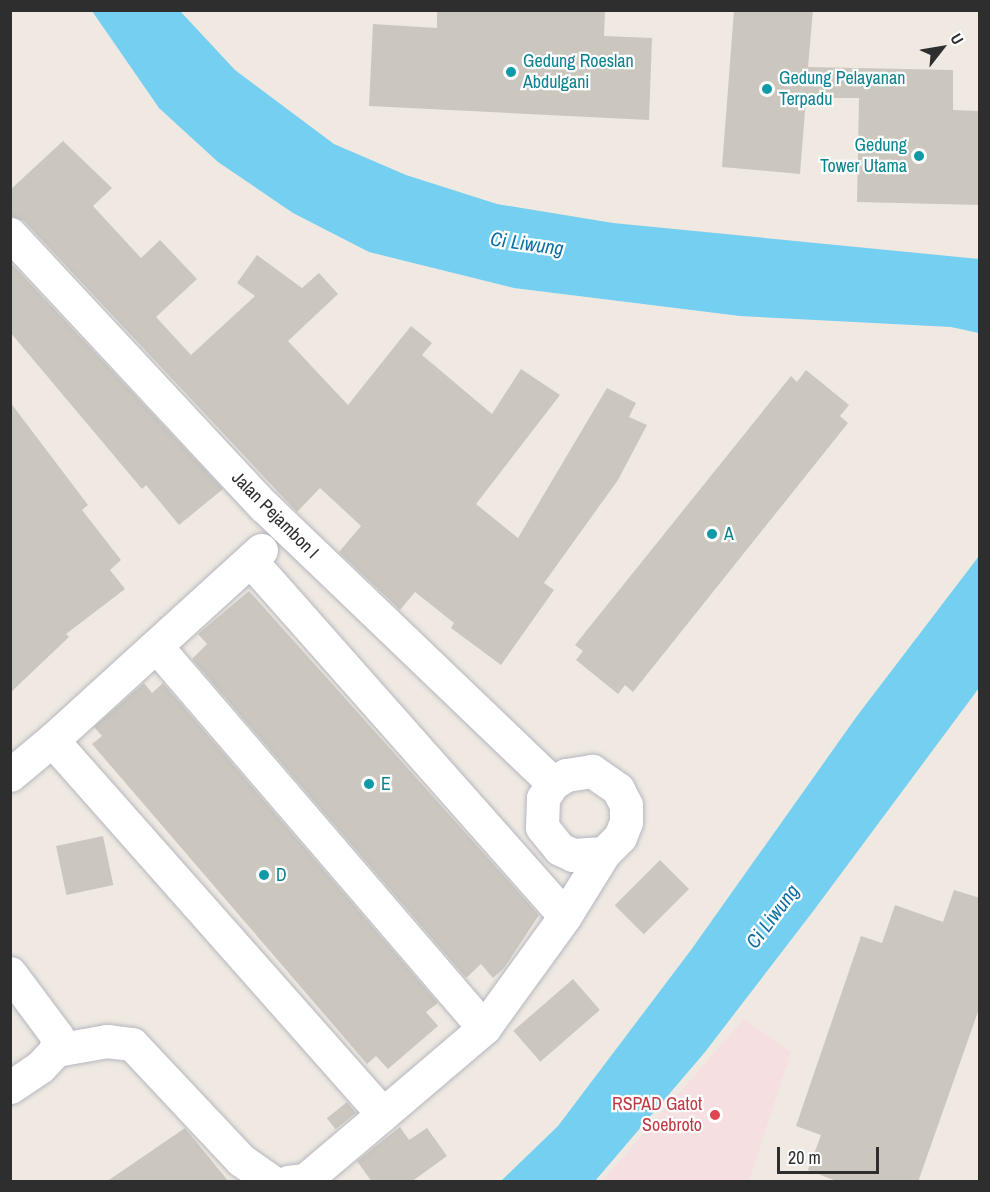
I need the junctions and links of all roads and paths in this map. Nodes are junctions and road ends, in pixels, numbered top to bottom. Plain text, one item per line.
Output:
1 (10, 234) edge
2 (156, 646) junction
3 (52, 740) junction
4 (10, 775) edge
5 (553, 783) junction
6 (604, 853) junction
7 (566, 916) junction
8 (10, 973) edge
9 (484, 1028) junction
10 (56, 1050) junction
11 (10, 1087) edge
12 (383, 1114) junction
13 (272, 1182) edge
14 (288, 1182) edge

1 - 5 street, Jalan Pejambon I
2 - 3 street
2 - 7 street
2 - 9 street
3 - 4 street
3 - 12 street
5 - 6 street
5 - 6 street
6 - 7 street
7 - 9 street
8 - 10 street
9 - 12 street
10 - 11 street
10 - 13 street
12 - 14 street

